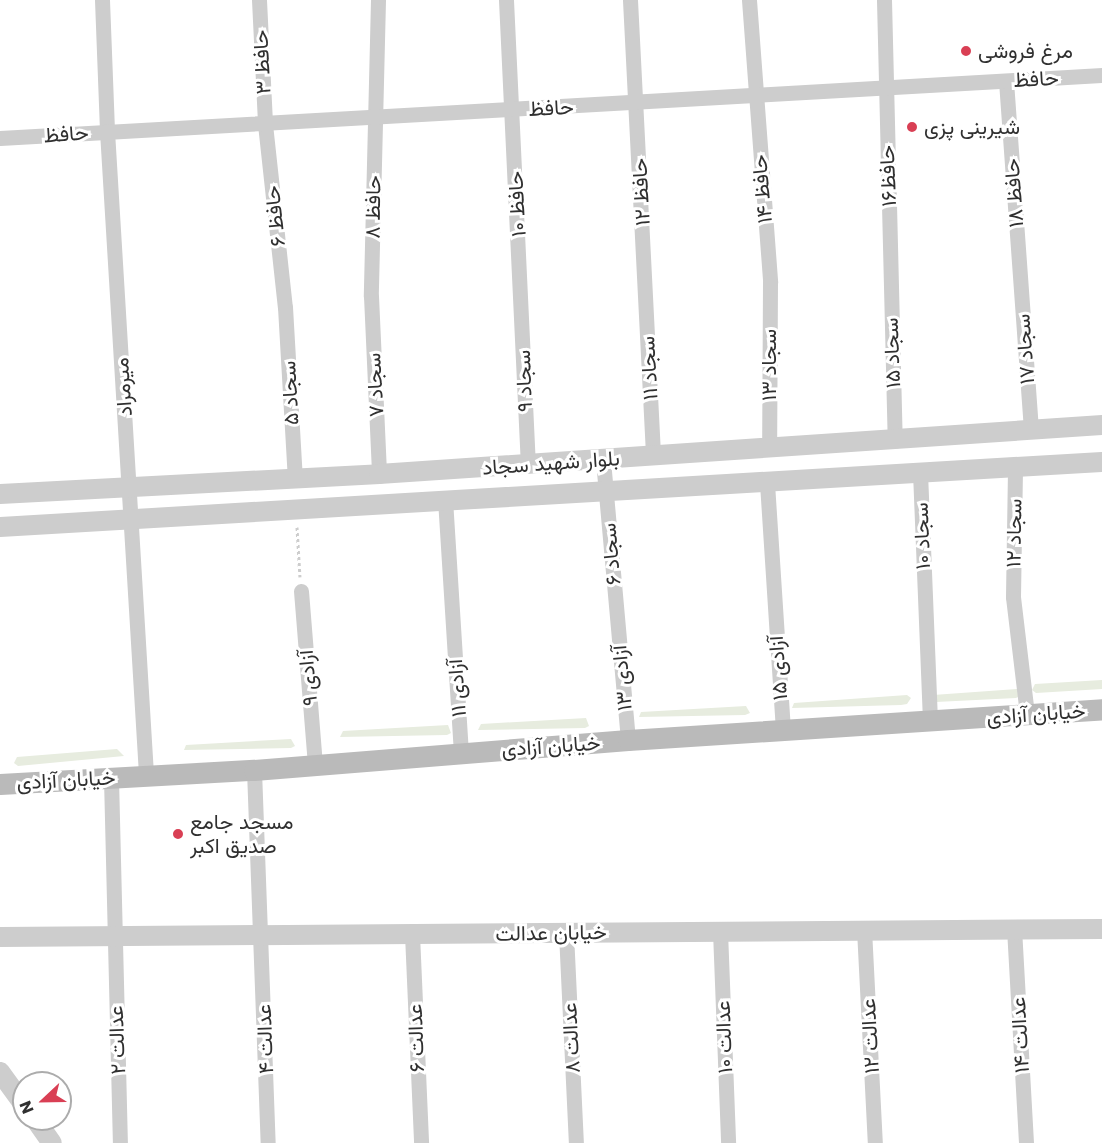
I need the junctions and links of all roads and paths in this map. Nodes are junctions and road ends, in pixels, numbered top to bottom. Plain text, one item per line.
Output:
1 (102, 0) edge
2 (259, 0) edge
3 (378, 0) edge
4 (507, 0) edge
5 (630, 0) edge
6 (749, 0) edge
7 (884, 0) edge
8 (1102, 75) edge
9 (1006, 81) junction
10 (885, 88) junction
11 (754, 96) junction
12 (636, 103) junction
13 (512, 110) junction
14 (376, 118) junction
15 (265, 124) junction
16 (107, 131) junction
17 (0, 138) edge
18 (890, 265) joint
19 (1020, 268) joint
20 (645, 281) joint
21 (770, 282) joint
22 (371, 296) joint
23 (521, 298) joint
24 (285, 308) joint
25 (1102, 425) edge
26 (1030, 430) junction
27 (895, 441) junction
28 (769, 448) junction
29 (653, 454) junction
30 (603, 460) junction
31 (1102, 462) edge
32 (528, 465) junction
33 (1015, 469) junction
34 (920, 472) junction
35 (379, 474) junction
36 (295, 478) junction
37 (766, 483) junction
38 (130, 489) junction
39 (605, 491) junction
40 (0, 494) edge
41 (445, 500) junction
42 (297, 512) junction
43 (132, 520) junction
44 (0, 527) edge
45 (301, 591) joint
46 (617, 616) joint
47 (1102, 709) edge
48 (1027, 714) junction
49 (930, 722) junction
50 (783, 730) junction
51 (628, 740) junction
52 (461, 753) junction
53 (315, 766) junction
54 (254, 770) junction
55 (146, 774) junction
56 (111, 778) junction
57 (0, 784) edge
58 (1014, 928) junction
59 (864, 929) junction
60 (1102, 929) edge
61 (720, 931) junction
62 (566, 933) junction
63 (412, 934) junction
64 (262, 935) junction
65 (0, 937) edge
66 (114, 937) junction
67 (0, 1072) edge
68 (12, 1088) edge
69 (120, 1143) edge
70 (268, 1143) edge
71 (420, 1143) edge
72 (576, 1143) edge
73 (728, 1143) edge
74 (875, 1143) edge
75 (1026, 1143) edge

1 - 16 street, میرمراد
2 - 15 street, حافظ ۳
3 - 14 street, حافظ ۸
4 - 13 street, حافظ ۱۰
5 - 12 street, حافظ ۱۲
6 - 11 street, حافظ ۱۴
7 - 10 street, حافظ۱۶
8 - 9 street, حافظ
9 - 10 street, حافظ
9 - 19 street, حافظ ۱۸
10 - 11 street, حافظ
10 - 18 street, حافظ۱۶
11 - 12 street, حافظ
11 - 21 street, حافظ ۱۴
12 - 13 street, حافظ
12 - 20 street, حافظ ۱۲
13 - 14 street, حافظ
13 - 23 street, حافظ ۱۰
14 - 15 street, حافظ
14 - 22 street, حافظ ۸
15 - 16 street, حافظ
15 - 24 street, حافظ ۶
16 - 17 street, حافظ
16 - 38 street, میرمراد
18 - 27 street, سجاد ۱۵
19 - 26 street, سجاد ۱۷
20 - 29 street, سجاد ۱۱
21 - 28 street, سجاد ۱۳
22 - 35 street, سجاد ۷
23 - 32 street, سجاد ۹
24 - 36 street, سجاد ۵
25 - 26 street, بلوار شهید سجاد
26 - 27 street, بلوار شهید سجاد
27 - 28 street, بلوار شهید سجاد
28 - 29 street, بلوار شهید سجاد
29 - 30 street, بلوار شهید سجاد
30 - 32 street, بلوار شهید سجاد
30 - 39 street, سجاد ۶
31 - 33 street, بلوار شهید سجاد
32 - 35 street, بلوار شهید سجاد
33 - 34 street, بلوار شهید سجاد
33 - 48 street, سجاد ۱۲
34 - 37 street, بلوار شهید سجاد
34 - 49 street, سجاد ۱۰
35 - 36 street, بلوار شهید سجاد
36 - 38 street, بلوار شهید سجاد
37 - 39 street, بلوار شهید سجاد
37 - 50 street, آزادی ۱۵
38 - 40 street, بلوار شهید سجاد
38 - 43 street, میرمراد
39 - 41 street, بلوار شهید سجاد
39 - 46 street, سجاد ۶
41 - 42 street, بلوار شهید سجاد
41 - 52 street, آزادی ۱۱
42 - 43 street, بلوار شهید سجاد
42 - 45 path
43 - 44 street, بلوار شهید سجاد
43 - 55 street, میرمراد
45 - 53 street, آزادی ۹
46 - 51 street, آزادی ۱۳
47 - 48 main road, خیابان آزادی
48 - 49 main road, خیابان آزادی
49 - 50 main road, خیابان آزادی
50 - 51 main road, خیابان آزادی
51 - 52 main road, خیابان آزادی
52 - 53 main road, خیابان آزادی
53 - 54 main road, خیابان آزادی
54 - 55 main road, خیابان آزادی
54 - 64 street, عدالت ۴
55 - 56 main road, خیابان آزادی
56 - 57 main road, خیابان آزادی
56 - 66 street, عدالت ۲
58 - 59 street, خیابان عدالت
58 - 60 street, خیابان عدالت
58 - 75 street, عدالت ۱۴
59 - 61 street, خیابان عدالت
59 - 74 street, عدالت ۱۲
61 - 62 street, خیابان عدالت
61 - 73 street, عدالت ۱۰
62 - 63 street, خیابان عدالت
62 - 72 street, عدالت ۸
63 - 64 street, خیابان عدالت
63 - 71 street, عدالت ۶
64 - 66 street, خیابان عدالت
64 - 70 street, عدالت ۴
65 - 66 street, خیابان عدالت
66 - 69 street, عدالت ۲
67 - 68 street

